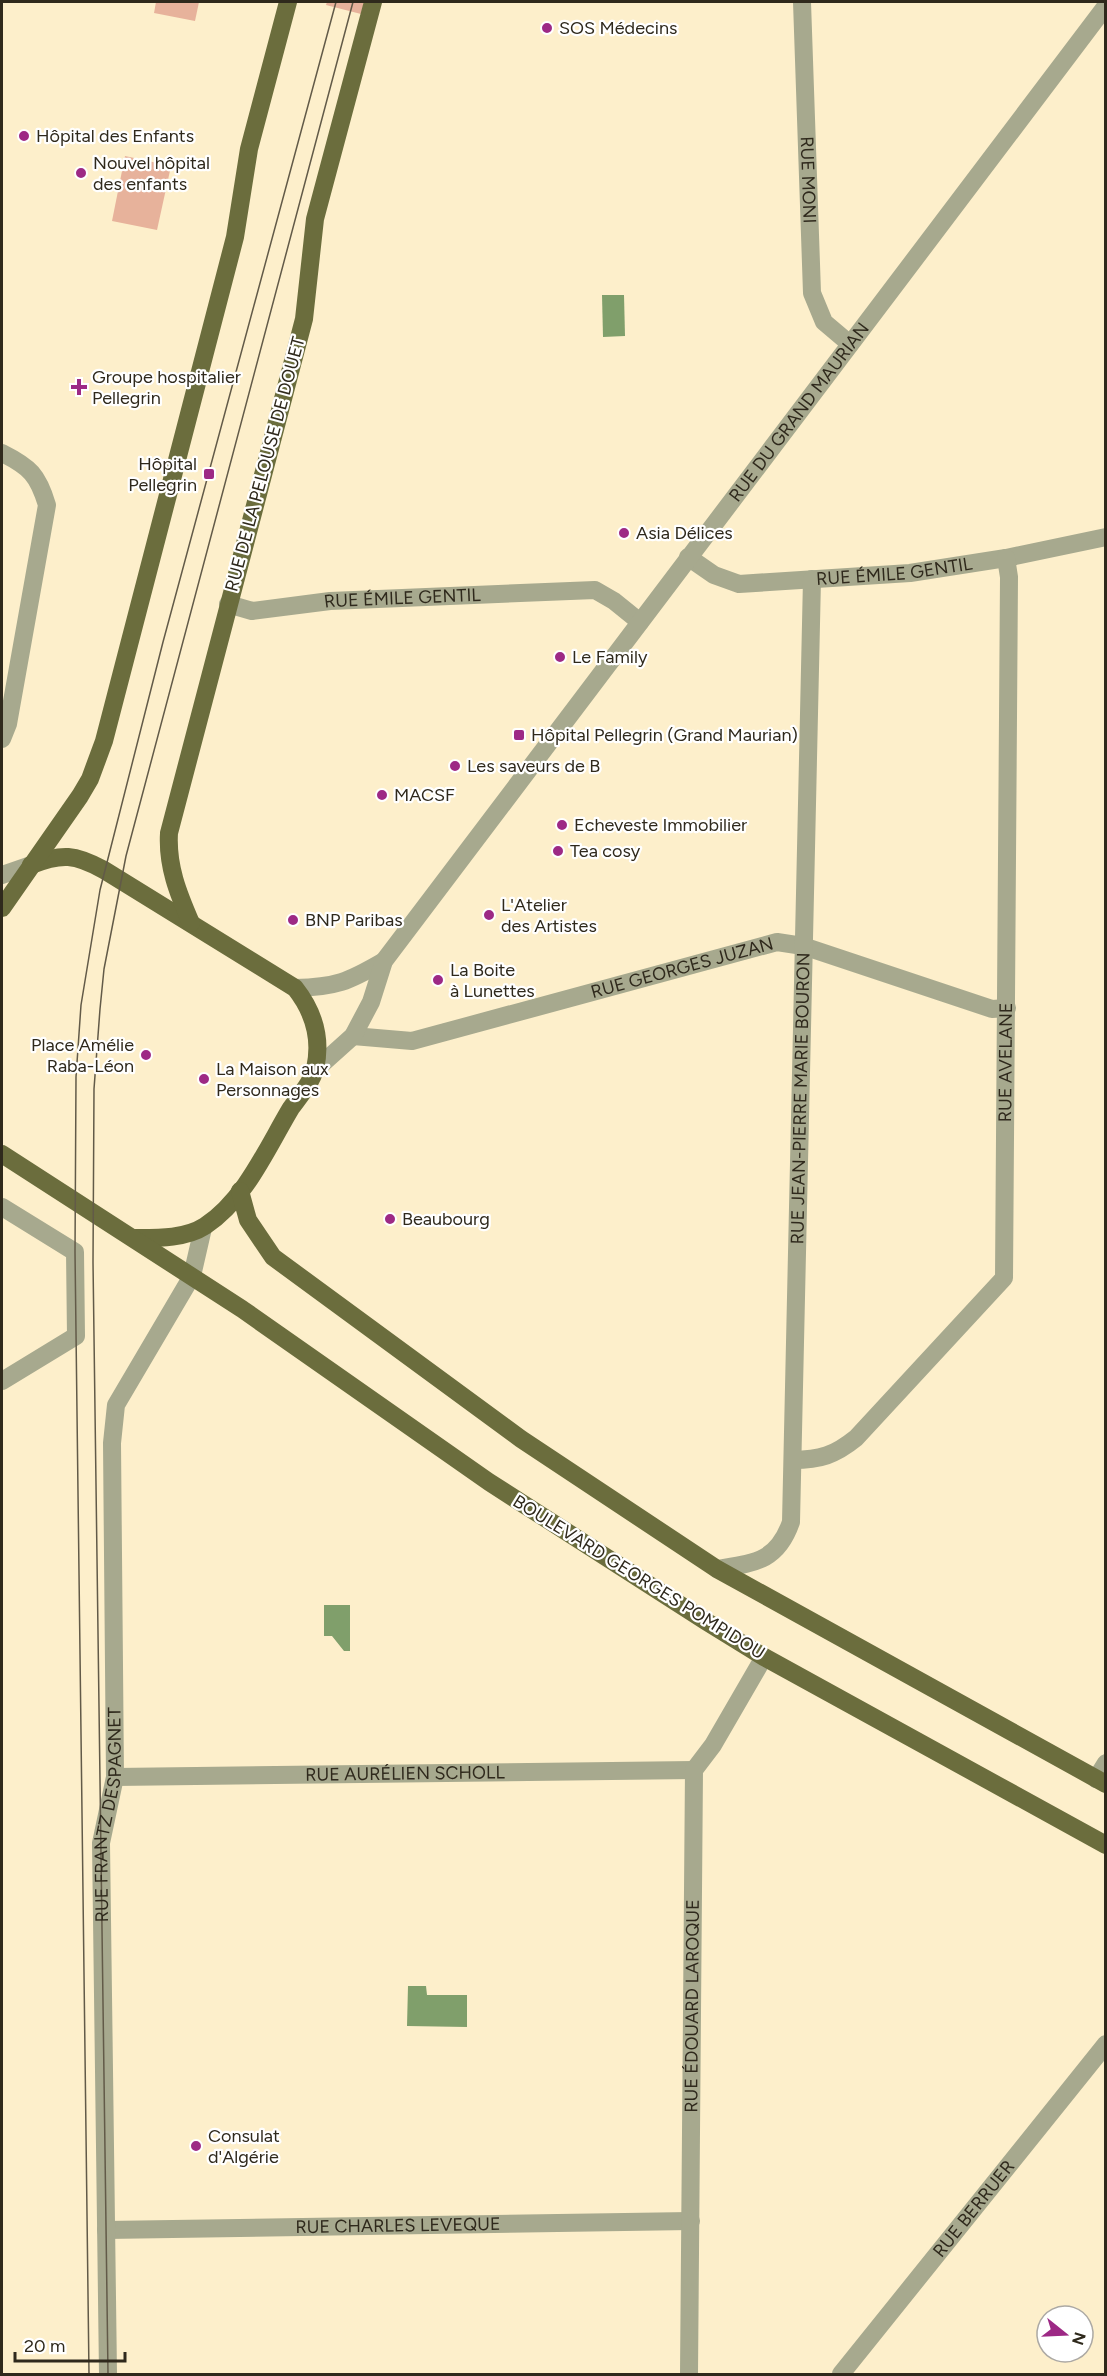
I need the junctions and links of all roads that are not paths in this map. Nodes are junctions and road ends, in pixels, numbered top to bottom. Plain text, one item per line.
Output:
1 (288, 2) edge
2 (373, 2) edge
3 (801, 2) edge
4 (1106, 6) edge
5 (850, 344) junction
6 (2, 453) edge
7 (1106, 537) edge
8 (688, 557) junction
9 (1006, 558) junction
10 (812, 579) junction
11 (228, 604) junction
12 (640, 622) junction
13 (2, 739) edge
14 (31, 865) junction
15 (2, 875) edge
16 (2, 908) edge
17 (191, 923) junction
18 (803, 946) junction
19 (384, 961) junction
20 (295, 988) junction
21 (1007, 1008) junction
22 (353, 1036) junction
23 (315, 1071) junction
24 (2, 1154) edge
25 (240, 1191) junction
26 (2, 1207) edge
27 (203, 1228) junction
28 (133, 1238) junction
29 (192, 1276) junction
30 (2, 1381) edge
31 (793, 1460) junction
32 (717, 1569) junction
33 (764, 1657) junction
34 (694, 1770) junction
35 (1102, 1775) edge
36 (116, 1777) junction
37 (1106, 1845) edge
38 (1106, 2044) edge
39 (691, 2221) junction
40 (106, 2230) junction
41 (108, 2374) edge
42 (689, 2374) edge
43 (841, 2374) edge

1 - 14 main road
2 - 11 main road, RUE DE LA PELOUSE DE DOUET
3 - 5 street, RUE MONI
4 - 5 street, RUE DU GRAND MAURIAN
5 - 8 street, RUE DU GRAND MAURIAN
6 - 13 street
7 - 9 street, RUE ÉMILE GENTIL
8 - 10 street, RUE ÉMILE GENTIL
8 - 12 street, RUE DU GRAND MAURIAN
9 - 10 street, RUE ÉMILE GENTIL
9 - 21 street, RUE AVELANE
10 - 18 street, RUE JEAN-PIERRE MARIE BOURON
11 - 12 street, RUE ÉMILE GENTIL
11 - 17 main road, RUE DE LA PELOUSE DE DOUET
12 - 19 street, RUE DU GRAND MAURIAN
14 - 15 street
14 - 16 main road
14 - 17 main road
17 - 20 main road
18 - 21 street, RUE GEORGES JUZAN
18 - 22 street, RUE GEORGES JUZAN
18 - 31 street, RUE JEAN-PIERRE MARIE BOURON
19 - 20 street, RUE DU GRAND MAURIAN
19 - 22 street, RUE DU GRAND MAURIAN
20 - 23 main road
21 - 31 street, RUE AVELANE
22 - 23 street, RUE DU GRAND MAURIAN
23 - 25 main road
24 - 28 main road
25 - 27 main road
25 - 32 main road
26 - 30 street
27 - 28 main road
27 - 29 street, RUE FRANTZ DESPAGNET
28 - 29 main road
29 - 33 main road, BOULEVARD GEORGES POMPIDOU
29 - 36 street, RUE FRANTZ DESPAGNET
31 - 32 street, RUE JEAN-PIERRE MARIE BOURON
32 - 35 main road
33 - 34 street
33 - 37 main road, BOULEVARD GEORGES POMPIDOU
34 - 36 street, RUE AURÉLIEN SCHOLL
34 - 39 street, RUE ÉDOUARD LAROQUE
36 - 40 street, RUE FRANTZ DESPAGNET
38 - 43 street, RUE BERRUER
39 - 40 street, RUE CHARLES LEVEQUE
39 - 42 street, RUE ÉDOUARD LAROQUE
40 - 41 street, RUE FRANTZ DESPAGNET

